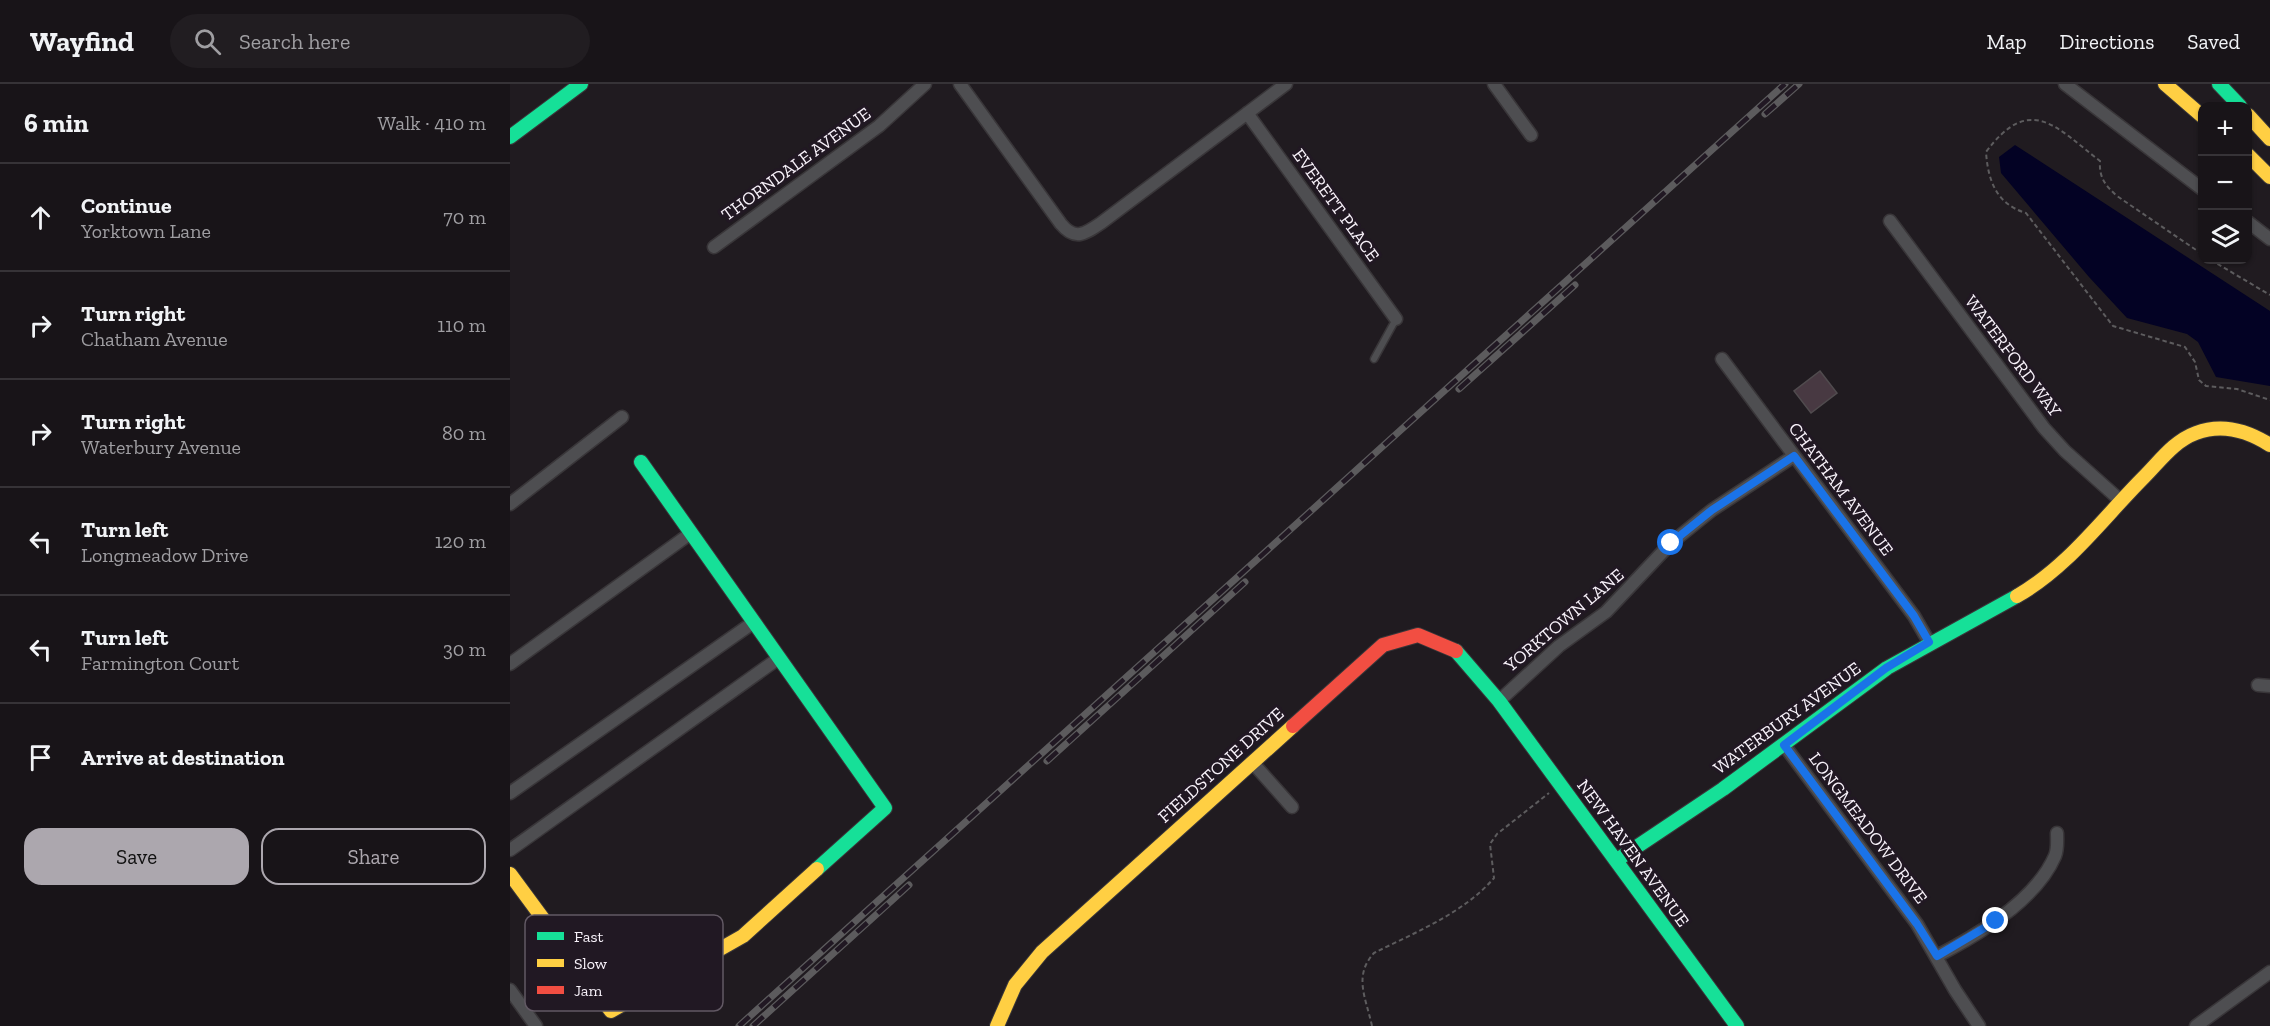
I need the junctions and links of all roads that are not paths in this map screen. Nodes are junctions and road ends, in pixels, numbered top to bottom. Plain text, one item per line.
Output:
1 (582, 84) edge
2 (925, 84) edge
3 (960, 84) edge
4 (1286, 84) edge
5 (1494, 84) edge
6 (2065, 84) edge
7 (2165, 84) edge
8 (2219, 84) edge
9 (2236, 102) edge
10 (1247, 113) junction
11 (2198, 113) edge
12 (2252, 120) edge
13 (1531, 135) dead end
14 (510, 137) edge
15 (2270, 139) edge
16 (2248, 156) edge
17 (2270, 177) edge
18 (2198, 186) edge
19 (1890, 221) dead end
20 (2252, 226) edge
21 (2270, 239) edge
22 (714, 247) dead end
23 (1396, 319) joint
24 (1374, 359) dead end
25 (1722, 359) dead end
26 (622, 417) dead end
27 (2270, 445) edge
28 (1794, 456) junction
29 (641, 462) dead end
30 (2121, 501) junction
31 (510, 504) edge
32 (691, 533) junction
33 (754, 622) junction
34 (1929, 642) junction
35 (779, 658) junction
36 (510, 664) edge
37 (1499, 701) junction
38 (1784, 745) junction
39 (1252, 762) junction
40 (510, 793) edge
41 (1292, 807) dead end
42 (2057, 833) dead end
43 (510, 850) edge
44 (1617, 860) junction
45 (510, 874) edge
46 (540, 915) edge
47 (723, 947) edge
48 (1937, 956) junction
49 (2270, 972) edge
50 (510, 990) edge
51 (525, 1011) edge
52 (525, 1011) edge
53 (536, 1026) edge
54 (997, 1026) edge
55 (1737, 1026) edge
56 (1979, 1026) edge
57 (2196, 1026) edge

1 - 14 street
2 - 22 street, THORNDALE AVENUE
3 - 10 street
4 - 10 street
5 - 13 street
6 - 18 street
7 - 11 street
8 - 9 street
10 - 23 street, EVERETT PLACE
12 - 15 street
16 - 17 street
19 - 30 street, WATERFORD WAY
20 - 21 street
23 - 24 lane
25 - 28 street, CHATHAM AVENUE
26 - 31 street
27 - 30 street, WATERBURY AVENUE
28 - 34 street, CHATHAM AVENUE
28 - 37 street, YORKTOWN LANE
29 - 32 street
30 - 34 street, WATERBURY AVENUE
32 - 33 street
32 - 36 street
33 - 35 street
33 - 40 street
34 - 38 street, WATERBURY AVENUE
35 - 43 street
35 - 47 street
37 - 39 street, FIELDSTONE DRIVE
37 - 44 street, NEW HAVEN AVENUE
38 - 44 street, WATERBURY AVENUE
38 - 48 street, LONGMEADOW DRIVE
39 - 41 street
39 - 54 street, FIELDSTONE DRIVE
42 - 48 street
44 - 55 street, NEW HAVEN AVENUE
45 - 46 street
48 - 56 street, LONGMEADOW DRIVE
49 - 57 street
50 - 52 street
51 - 53 street

